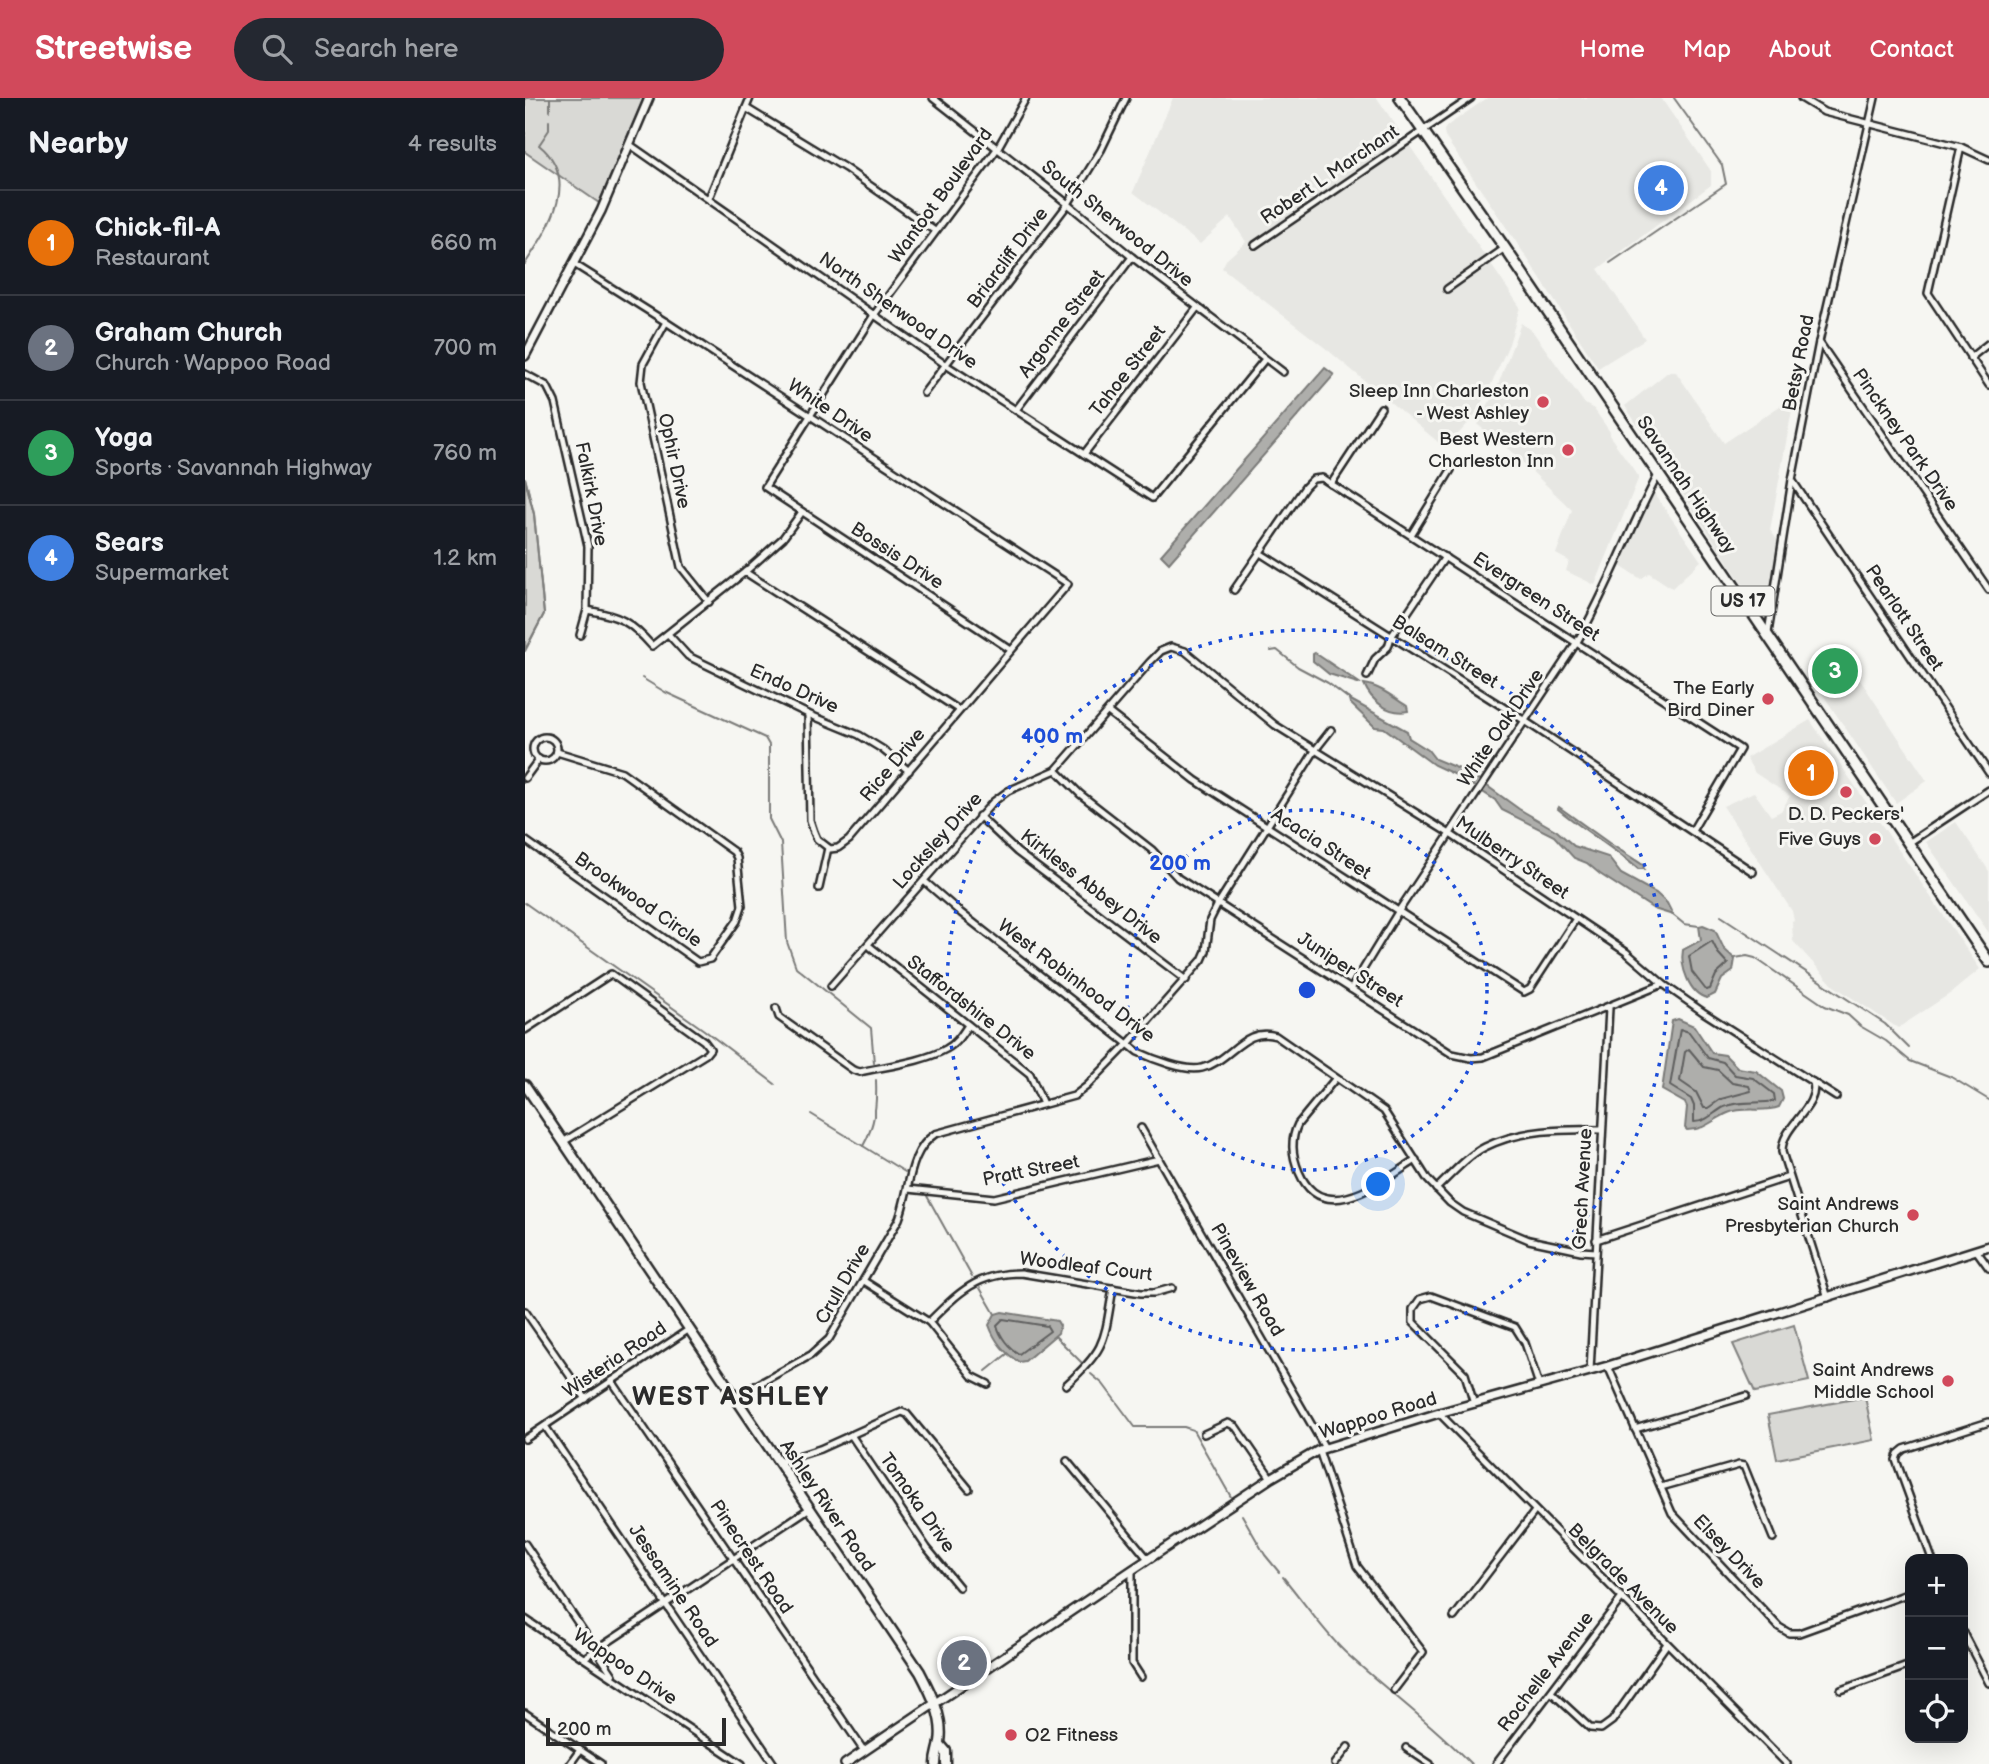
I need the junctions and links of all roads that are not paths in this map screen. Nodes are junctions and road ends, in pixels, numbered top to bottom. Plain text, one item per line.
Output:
1 (649, 98) edge
2 (750, 98) edge
3 (933, 98) edge
4 (1027, 98) edge
5 (1126, 98) edge
6 (1400, 98) edge
7 (1471, 98) edge
8 (1801, 98) edge
9 (1875, 98) edge
10 (746, 108) junction
11 (1869, 125) junction
12 (1423, 131) junction
13 (629, 144) junction
14 (1961, 147) junction
15 (997, 149) junction
16 (1989, 160) edge
17 (709, 198) junction
18 (1068, 204) junction
19 (935, 231) junction
20 (1255, 245) dead end
21 (1505, 248) junction
22 (1132, 257) junction
23 (574, 264) junction
24 (1447, 289) dead end
25 (1197, 308) junction
26 (874, 315) junction
27 (666, 321) junction
28 (1819, 342) junction
29 (1989, 343) edge
30 (525, 356) edge
31 (1970, 358) junction
32 (1265, 359) junction
33 (946, 365) junction
34 (1283, 372) dead end
35 (525, 374) edge
36 (1989, 385) edge
37 (925, 393) dead end
38 (1381, 408) dead end
39 (1016, 411) junction
40 (811, 416) junction
41 (1084, 454) junction
42 (1451, 470) dead end
43 (1658, 475) junction
44 (1792, 480) junction
45 (1331, 484) junction
46 (765, 487) joint
47 (801, 512) junction
48 (1411, 535) junction
49 (1260, 552) junction
50 (1445, 557) junction
51 (745, 572) junction
52 (1068, 584) joint
53 (1234, 590) dead end
54 (1989, 590) edge
55 (709, 602) junction
56 (587, 610) junction
57 (668, 634) junction
58 (580, 635) dead end
59 (1767, 636) junction
60 (1391, 637) junction
61 (1577, 642) junction
62 (1171, 647) joint
63 (1011, 650) junction
64 (1367, 676) dead end
65 (959, 710) junction
66 (1108, 712) junction
67 (808, 714) junction
68 (1525, 721) junction
69 (1331, 730) dead end
70 (1316, 750) junction
71 (557, 752) junction
72 (539, 759) junction
73 (1056, 769) junction
74 (909, 771) junction
75 (1989, 773) edge
76 (525, 778) edge
77 (1989, 790) edge
78 (979, 816) junction
79 (1266, 828) junction
80 (1692, 831) junction
81 (1450, 834) junction
82 (525, 840) edge
83 (1907, 844) junction
84 (828, 848) junction
85 (1753, 872) dead end
86 (924, 881) junction
87 (819, 888) dead end
88 (1219, 904) junction
89 (1398, 912) junction
90 (1575, 919) junction
91 (868, 945) junction
92 (1989, 962) edge
93 (1186, 981) junction
94 (1663, 985) junction
95 (831, 986) dead end
96 (1351, 989) junction
97 (776, 1008) dead end
98 (1609, 1008) junction
99 (968, 1025) junction
100 (525, 1030) edge
101 (1127, 1045) junction
102 (1335, 1079) junction
103 (1813, 1082) junction
104 (525, 1085) edge
105 (1836, 1097) dead end
106 (1043, 1104) junction
107 (1142, 1128) dead end
108 (1602, 1130) junction
109 (563, 1142) junction
110 (1159, 1159) junction
111 (1416, 1160) junction
112 (1789, 1177) junction
113 (908, 1189) junction
114 (1436, 1189) junction
115 (1596, 1240) junction
116 (1989, 1246) edge
117 (1976, 1250) junction
118 (1596, 1252) junction
119 (1989, 1268) edge
120 (864, 1281) junction
121 (1113, 1288) junction
122 (1172, 1288) dead end
123 (1828, 1298) junction
124 (525, 1311) edge
125 (929, 1322) junction
126 (688, 1329) junction
127 (1608, 1366) junction
128 (1590, 1371) junction
129 (612, 1381) junction
130 (988, 1384) dead end
131 (1066, 1385) dead end
132 (1539, 1385) junction
133 (1746, 1396) dead end
134 (735, 1397) junction
135 (586, 1399) junction
136 (1474, 1404) junction
137 (1439, 1413) junction
138 (1989, 1422) edge
139 (545, 1426) junction
140 (1635, 1429) junction
141 (1204, 1434) dead end
142 (851, 1435) junction
143 (525, 1439) edge
144 (1322, 1449) junction
145 (1067, 1461) dead end
146 (779, 1462) junction
147 (1271, 1478) junction
148 (1661, 1488) junction
149 (969, 1489) dead end
150 (810, 1508) junction
151 (1535, 1511) junction
152 (1773, 1538) dead end
153 (525, 1544) edge
154 (1930, 1554) edge
155 (732, 1558) junction
156 (1147, 1559) junction
157 (1132, 1570) junction
158 (959, 1587) dead end
159 (1905, 1595) edge
160 (1621, 1599) junction
161 (666, 1603) junction
162 (1454, 1617) dead end
163 (525, 1619) edge
164 (1666, 1645) junction
165 (596, 1650) junction
166 (1968, 1650) edge
167 (584, 1658) junction
168 (1905, 1667) edge
169 (1141, 1677) dead end
170 (616, 1679) junction
171 (1989, 1682) edge
172 (1394, 1690) dead end
173 (1841, 1690) dead end
174 (1551, 1692) junction
175 (935, 1701) junction
176 (525, 1713) edge
177 (940, 1744) junction
178 (1348, 1747) dead end
179 (1406, 1748) dead end
180 (580, 1750) junction
181 (864, 1751) junction
182 (570, 1764) edge
183 (601, 1764) edge
184 (742, 1764) edge
185 (774, 1764) edge
186 (845, 1764) edge
187 (936, 1764) edge
188 (946, 1764) edge
189 (1335, 1764) edge
190 (1430, 1764) edge
191 (1496, 1764) edge
192 (1787, 1764) edge

1 - 13 main road
2 - 10 street
3 - 15 street, South Sherwood Drive
4 - 15 street, Wantoot Boulevard
5 - 18 street, Briarcliff Drive
6 - 12 highway, Savannah Highway / US 17
7 - 12 street, Robert L Marchant
8 - 11 street
9 - 11 street, Betsy Road
10 - 17 street
10 - 19 street
11 - 14 street
11 - 28 street, Betsy Road
12 - 20 street, Robert L Marchant
12 - 21 highway, Savannah Highway / US 17
13 - 17 street, North Sherwood Drive
13 - 23 main road
14 - 16 street
14 - 31 street
15 - 18 street, South Sherwood Drive
15 - 19 street, Wantoot Boulevard
17 - 26 street, North Sherwood Drive
18 - 22 street, South Sherwood Drive
18 - 33 street, Briarcliff Drive
19 - 26 street, Wantoot Boulevard
21 - 24 street
21 - 43 highway, Savannah Highway / US 17
22 - 25 street, South Sherwood Drive
22 - 39 street, Argonne Street
23 - 27 street, White Drive
23 - 30 main road
25 - 32 street, South Sherwood Drive
25 - 41 street, Tahoe Street
26 - 33 street, North Sherwood Drive
26 - 40 street, Wantoot Boulevard
27 - 40 street, White Drive
27 - 55 street, Ophir Drive
28 - 44 street, Betsy Road
28 - 54 street, Pinckney Park Drive
29 - 31 street
31 - 36 street
32 - 34 street, South Sherwood Drive
32 - 41 street, North Sherwood Drive
33 - 37 street, Briarcliff Drive
33 - 39 street, North Sherwood Drive
35 - 56 street, Falkirk Drive
38 - 45 street
39 - 41 street, North Sherwood Drive
40 - 46 street, Wantoot Boulevard
40 - 52 street, White Drive
42 - 48 street
43 - 59 highway, Savannah Highway / US 17
43 - 61 street, White Oak Drive
44 - 59 street, Betsy Road
44 - 75 street, Pearlott Street
45 - 48 street, Evergreen Street
45 - 49 street, Evergreen Street
46 - 47 street, Bossis Drive
47 - 51 street
47 - 63 street, Bossis Drive
48 - 50 street, Evergreen Street
49 - 53 street
49 - 60 street, Balsam Street
50 - 60 street
50 - 61 street, Evergreen Street
51 - 55 street
51 - 65 street
52 - 63 street, Rice Drive
55 - 57 street
56 - 57 street
56 - 58 street, Falkirk Drive
57 - 67 street, Endo Drive
59 - 83 highway, Savannah Highway / US 17
60 - 64 street
60 - 68 street, Balsam Street
61 - 68 street, White Oak Drive
61 - 80 street, Evergreen Street
62 - 66 street, Locksley Drive
62 - 70 street, Mulberry Street
63 - 65 street, Rice Drive
65 - 74 street, Rice Drive
66 - 73 street, Locksley Drive
66 - 79 street, Acacia Street
67 - 74 street, Endo Drive
67 - 84 street
68 - 80 street, Balsam Street
68 - 81 street, White Oak Drive
69 - 70 street
70 - 79 street
70 - 81 street, Mulberry Street
71 - 72 street
71 - 72 street
71 - 82 street, Brookwood Circle
72 - 76 street
73 - 78 street, Locksley Drive
73 - 88 street, Juniper Street
74 - 84 street, Rice Drive
77 - 83 street
78 - 86 street, Locksley Drive
78 - 93 street, Kirkless Abbey Drive
79 - 88 street
79 - 89 street, Acacia Street
80 - 85 street, Balsam Street
81 - 89 street, White Oak Drive
81 - 90 street, Mulberry Street
83 - 92 highway, Savannah Highway / US 17
84 - 87 street
86 - 91 street, Locksley Drive
86 - 101 street, West Robinhood Drive
88 - 93 street
88 - 96 street, Juniper Street
89 - 90 street, Acacia Street
89 - 96 street, White Oak Drive
90 - 94 street, Mulberry Street
91 - 95 street, Locksley Drive
91 - 99 street, Staffordshire Drive
93 - 101 street
94 - 98 street, Juniper Street
94 - 103 street, Mulberry Street
96 - 98 street, Juniper Street
97 - 99 street
98 - 108 street, Grech Avenue
99 - 106 street, Staffordshire Drive
100 - 109 street
101 - 102 street, West Robinhood Drive
101 - 106 street
102 - 111 street, West Robinhood Drive
102 - 111 street
103 - 105 street, Mulberry Street
103 - 112 street
104 - 109 main road, Ashley River Road
106 - 113 street, Crull Drive
107 - 110 street, Pineview Road
108 - 114 street
108 - 115 street, Grech Avenue
109 - 126 main road, Ashley River Road
110 - 113 street, Pratt Street
110 - 144 street, Pineview Road
111 - 114 street, West Robinhood Drive
112 - 115 street
112 - 123 street
113 - 120 street, Crull Drive
114 - 118 street, West Robinhood Drive
115 - 118 street, Grech Avenue
116 - 117 main road, Wappoo Road
117 - 119 street
117 - 123 main road, Wappoo Road
118 - 128 street, Grech Avenue
120 - 125 street
120 - 134 street, Crull Drive
121 - 122 street, Woodleaf Court
121 - 125 street, Woodleaf Court
121 - 131 street
123 - 127 main road, Wappoo Road
124 - 135 street
125 - 130 street
126 - 129 street, Wisteria Road
126 - 134 main road, Ashley River Road
127 - 128 main road, Wappoo Road
127 - 140 street, Elsey Drive
128 - 132 main road, Wappoo Road
129 - 135 street, Wisteria Road
129 - 155 street, Pinecrest Road
132 - 136 main road, Wappoo Road
132 - 136 street
133 - 140 street
134 - 146 main road, Ashley River Road
135 - 139 street, Wisteria Road
136 - 137 main road, Wappoo Road
137 - 144 main road, Wappoo Road
137 - 151 street, Belgrade Avenue
138 - 154 street
139 - 143 street, Wisteria Road
139 - 161 street, Jessamine Road
140 - 148 street, Elsey Drive
141 - 147 street
142 - 146 street
142 - 149 street
142 - 158 street, Tomoka Drive
144 - 147 main road, Wappoo Road
144 - 172 street, Pineview Road
145 - 156 street
146 - 150 main road, Ashley River Road
147 - 156 main road, Wappoo Road
148 - 152 street
148 - 159 street, Elsey Drive
150 - 155 street
150 - 175 main road, Ashley River Road
151 - 160 street, Belgrade Avenue
151 - 162 street
153 - 165 street
155 - 161 street
155 - 181 street, Pinecrest Road
156 - 157 main road, Wappoo Road
157 - 169 street
157 - 175 main road, Wappoo Road
160 - 164 street, Belgrade Avenue
160 - 174 street, Rochelle Avenue
161 - 165 street
161 - 185 street, Jessamine Road
163 - 167 street, Wappoo Drive
164 - 174 street
164 - 192 street, Belgrade Avenue
165 - 167 street
165 - 170 street
166 - 171 street
167 - 170 street, Wappoo Drive
168 - 173 street
170 - 184 street, Wappoo Drive
174 - 191 street, Rochelle Avenue
175 - 177 main road, Ashley River Road
175 - 181 main road, Wappoo Road
176 - 180 street
177 - 187 main road, Ashley River Road
177 - 188 main road, Ashley River Road
178 - 189 street
179 - 190 street
180 - 182 street
180 - 183 street
181 - 186 main road, Wappoo Road

